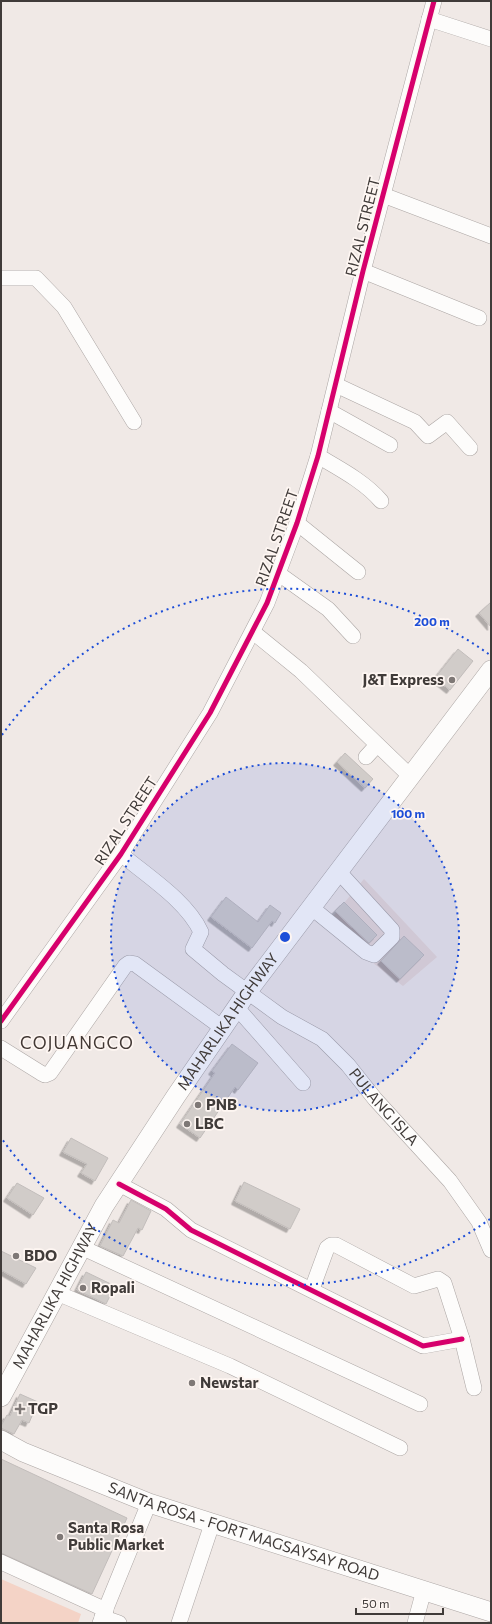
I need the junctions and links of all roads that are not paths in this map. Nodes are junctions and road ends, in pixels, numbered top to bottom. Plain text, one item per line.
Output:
1 (434, 1) edge
2 (429, 19) junction
3 (491, 39) edge
4 (383, 195) junction
5 (491, 236) edge
6 (364, 271) junction
7 (1, 278) edge
8 (479, 318) dead end
9 (336, 385) junction
10 (329, 411) junction
11 (134, 422) dead end
12 (390, 445) dead end
13 (470, 448) dead end
14 (318, 456) junction
15 (381, 502) dead end
16 (297, 523) junction
17 (358, 572) dead end
18 (279, 574) junction
19 (253, 632) junction
20 (353, 636) dead end
21 (491, 670) edge
22 (377, 745) junction
23 (366, 757) dead end
24 (410, 776) junction
25 (121, 854) junction
26 (338, 872) junction
27 (312, 908) junction
28 (248, 991) junction
29 (238, 1009) junction
30 (1, 1022) edge
31 (224, 1029) junction
32 (1, 1048) edge
33 (303, 1083) dead end
34 (119, 1184) junction
35 (81, 1247) junction
36 (491, 1250) edge
37 (312, 1290) junction
38 (57, 1293) junction
39 (462, 1339) junction
40 (474, 1388) dead end
41 (1, 1397) edge
42 (420, 1404) dead end
43 (1, 1440) edge
44 (400, 1448) dead end
45 (149, 1504) junction
46 (212, 1524) junction
47 (1, 1562) edge
48 (424, 1590) junction
49 (491, 1612) edge
50 (103, 1617) edge
51 (119, 1623) edge
52 (179, 1623) edge
53 (415, 1623) edge

1 - 2 street, RIZAL STREET
2 - 3 street
2 - 4 street, RIZAL STREET
4 - 5 street
4 - 6 street, RIZAL STREET
6 - 8 street
6 - 9 street, RIZAL STREET
7 - 11 street
9 - 10 street, RIZAL STREET
9 - 13 street
10 - 12 street
10 - 14 street, RIZAL STREET
14 - 15 street
14 - 16 street, RIZAL STREET
16 - 17 street
16 - 18 street, RIZAL STREET
18 - 19 street, RIZAL STREET
18 - 20 street
19 - 22 street
19 - 25 street, RIZAL STREET
21 - 24 main road, MAHARLIKA HIGHWAY
22 - 23 street
22 - 24 street
24 - 26 main road, MAHARLIKA HIGHWAY
25 - 28 street, PULANG ISLA
25 - 30 street, RIZAL STREET
26 - 27 main road, MAHARLIKA HIGHWAY
26 - 27 street
27 - 28 main road, MAHARLIKA HIGHWAY
28 - 29 main road, MAHARLIKA HIGHWAY
28 - 36 street, PULANG ISLA
29 - 31 main road, MAHARLIKA HIGHWAY
29 - 33 street
31 - 32 street
31 - 34 main road, MAHARLIKA HIGHWAY
34 - 35 main road, MAHARLIKA HIGHWAY
34 - 37 street
35 - 38 main road, MAHARLIKA HIGHWAY
35 - 42 street
37 - 39 street
37 - 39 street
38 - 41 main road, MAHARLIKA HIGHWAY
38 - 44 street
39 - 40 street
43 - 45 main road, SANTA ROSA - FORT MAGSAYSAY ROAD
45 - 46 main road, SANTA ROSA - FORT MAGSAYSAY ROAD
45 - 50 street
46 - 48 main road, SANTA ROSA - FORT MAGSAYSAY ROAD
46 - 52 street
47 - 50 street
48 - 49 main road, SANTA ROSA - FORT MAGSAYSAY ROAD
48 - 53 street
50 - 51 street

